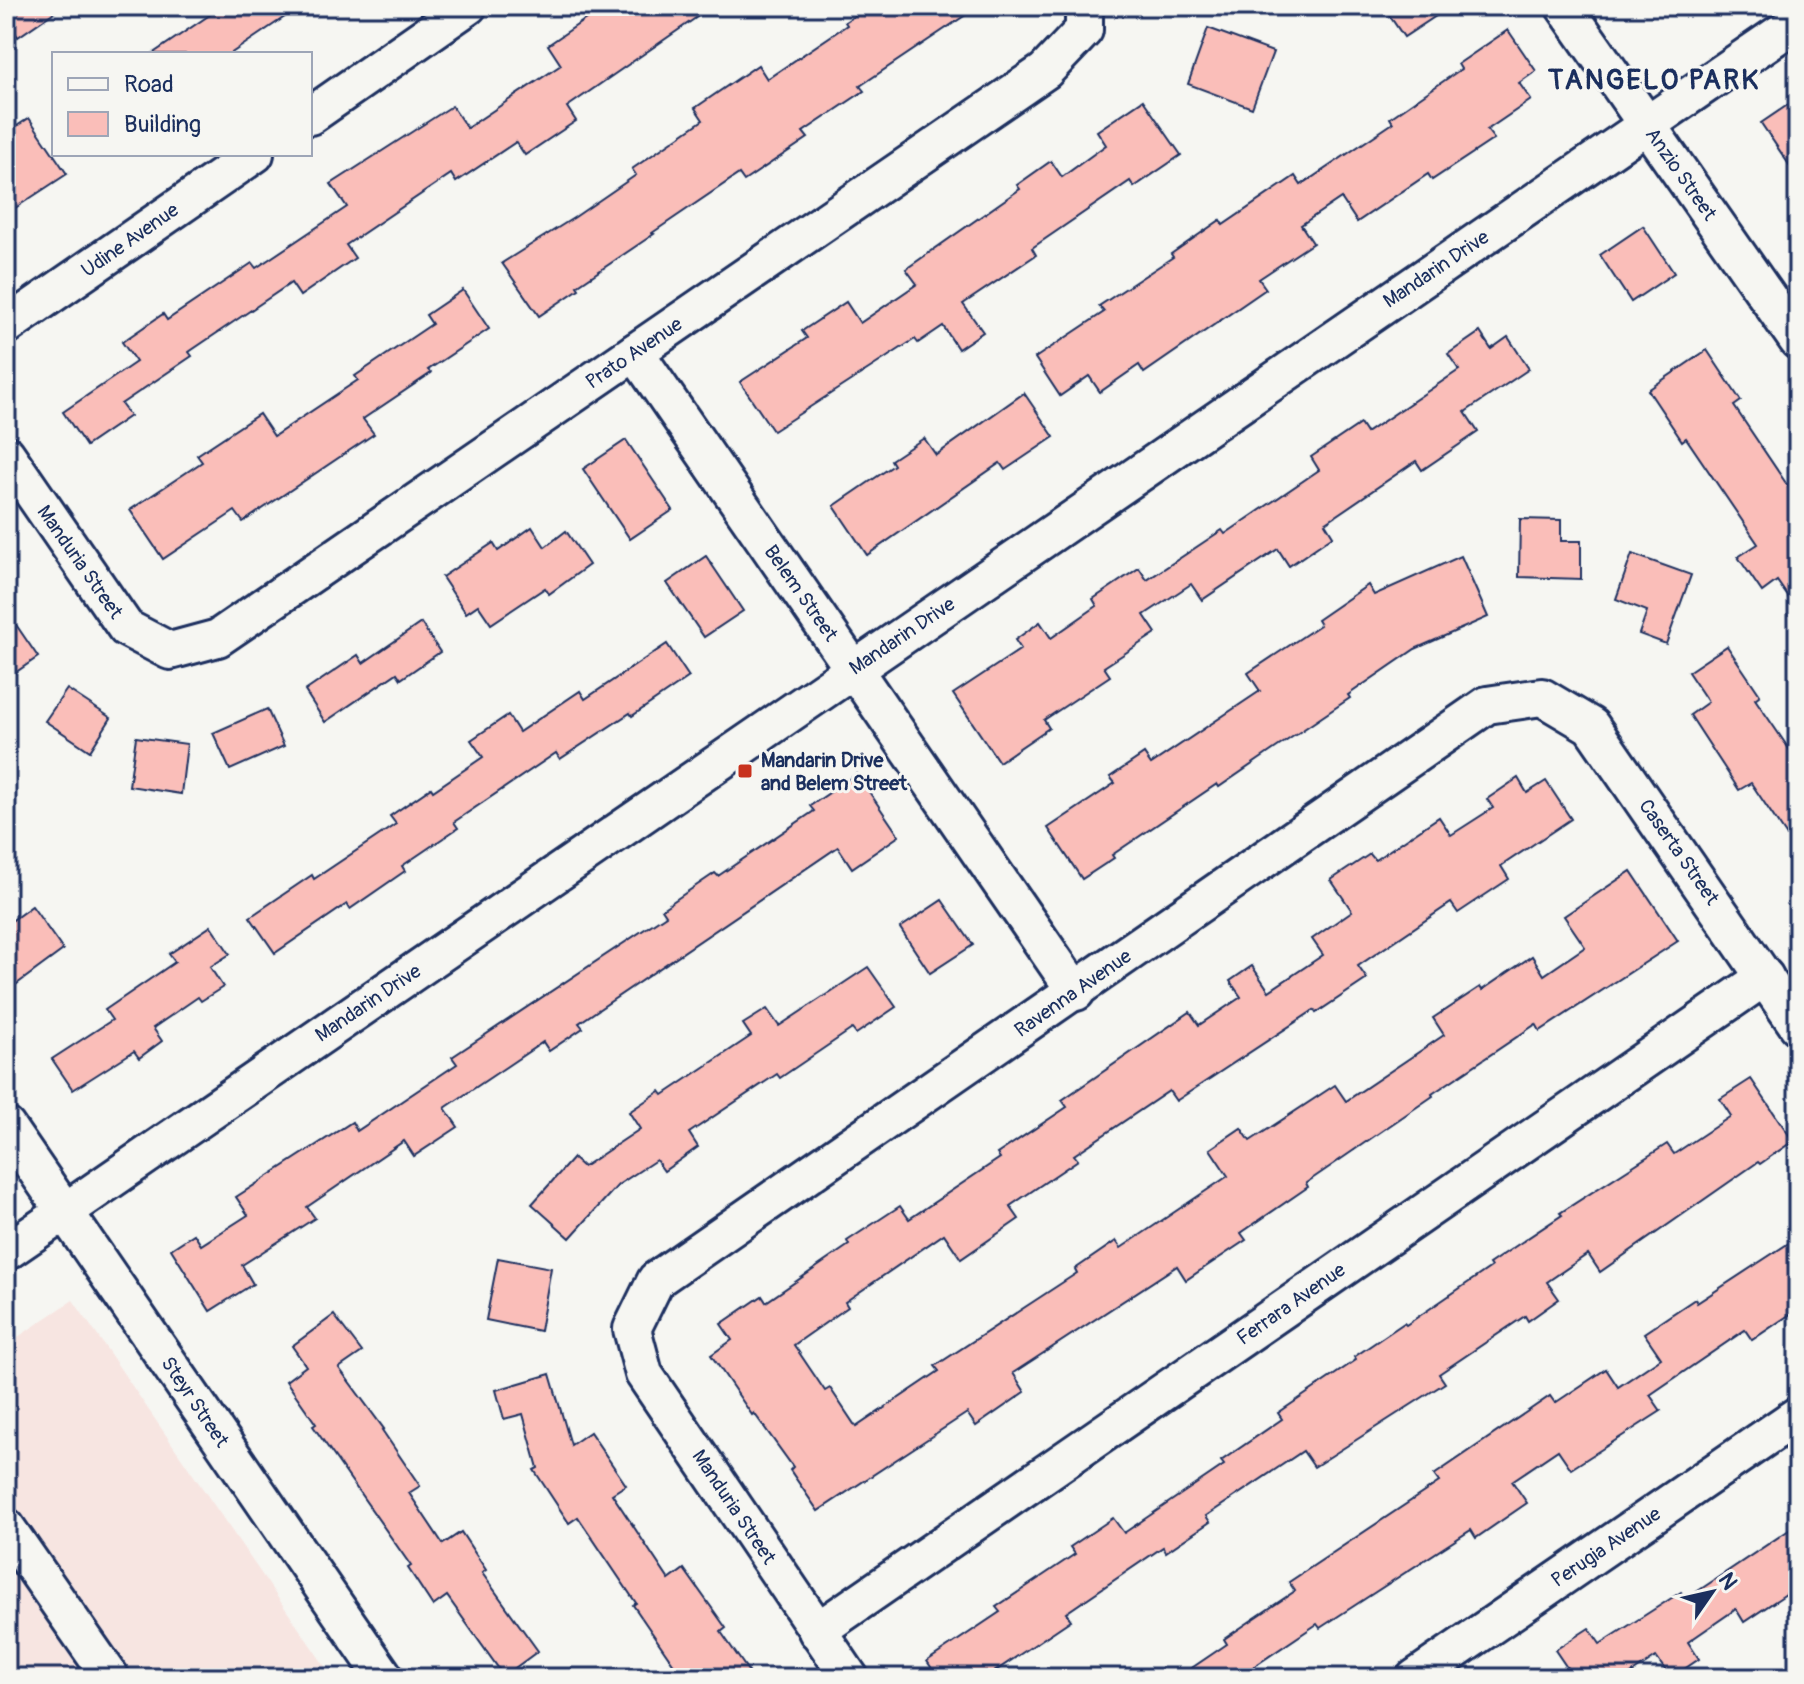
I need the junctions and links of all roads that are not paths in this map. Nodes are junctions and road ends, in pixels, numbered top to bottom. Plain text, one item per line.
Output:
1 (468, 6) edge
2 (1564, 6) edge
3 (1084, 18) edge
4 (1798, 21) edge
5 (312, 115) edge
6 (1647, 124) junction
7 (252, 156) edge
8 (6, 326) edge
9 (1798, 341) edge
10 (635, 352) junction
11 (6, 454) edge
12 (170, 651) joint
13 (853, 670) junction
14 (1542, 697) joint
15 (1765, 977) junction
16 (1076, 992) junction
17 (1798, 1026) edge
18 (6, 1126) edge
19 (65, 1212) junction
20 (6, 1252) edge
21 (632, 1329) joint
22 (1798, 1415) edge
23 (6, 1527) edge
24 (817, 1631) junction
25 (111, 1678) edge
26 (385, 1678) edge
27 (850, 1678) edge
28 (1415, 1678) edge

1 - 5 street
2 - 6 street, Anzio Street
3 - 10 street, Prato Avenue
4 - 6 street, Mandarin Drive
6 - 9 street, Anzio Street
6 - 13 street, Mandarin Drive
7 - 8 street, Udine Avenue
10 - 12 street, Prato Avenue
10 - 13 street, Belem Street
11 - 12 street, Manduria Street
13 - 16 street, Belem Street
13 - 19 street, Mandarin Drive
14 - 15 street, Caserta Street
14 - 16 street, Ravenna Avenue
15 - 17 street, Caserta Street
15 - 24 street, Ferrara Avenue
16 - 21 street, Ravenna Avenue
18 - 19 street, Steyr Street
19 - 20 street, Mandarin Drive
19 - 26 street, Steyr Street
21 - 24 street, Manduria Street
22 - 28 street, Perugia Avenue
23 - 25 street
24 - 27 street, Manduria Street

